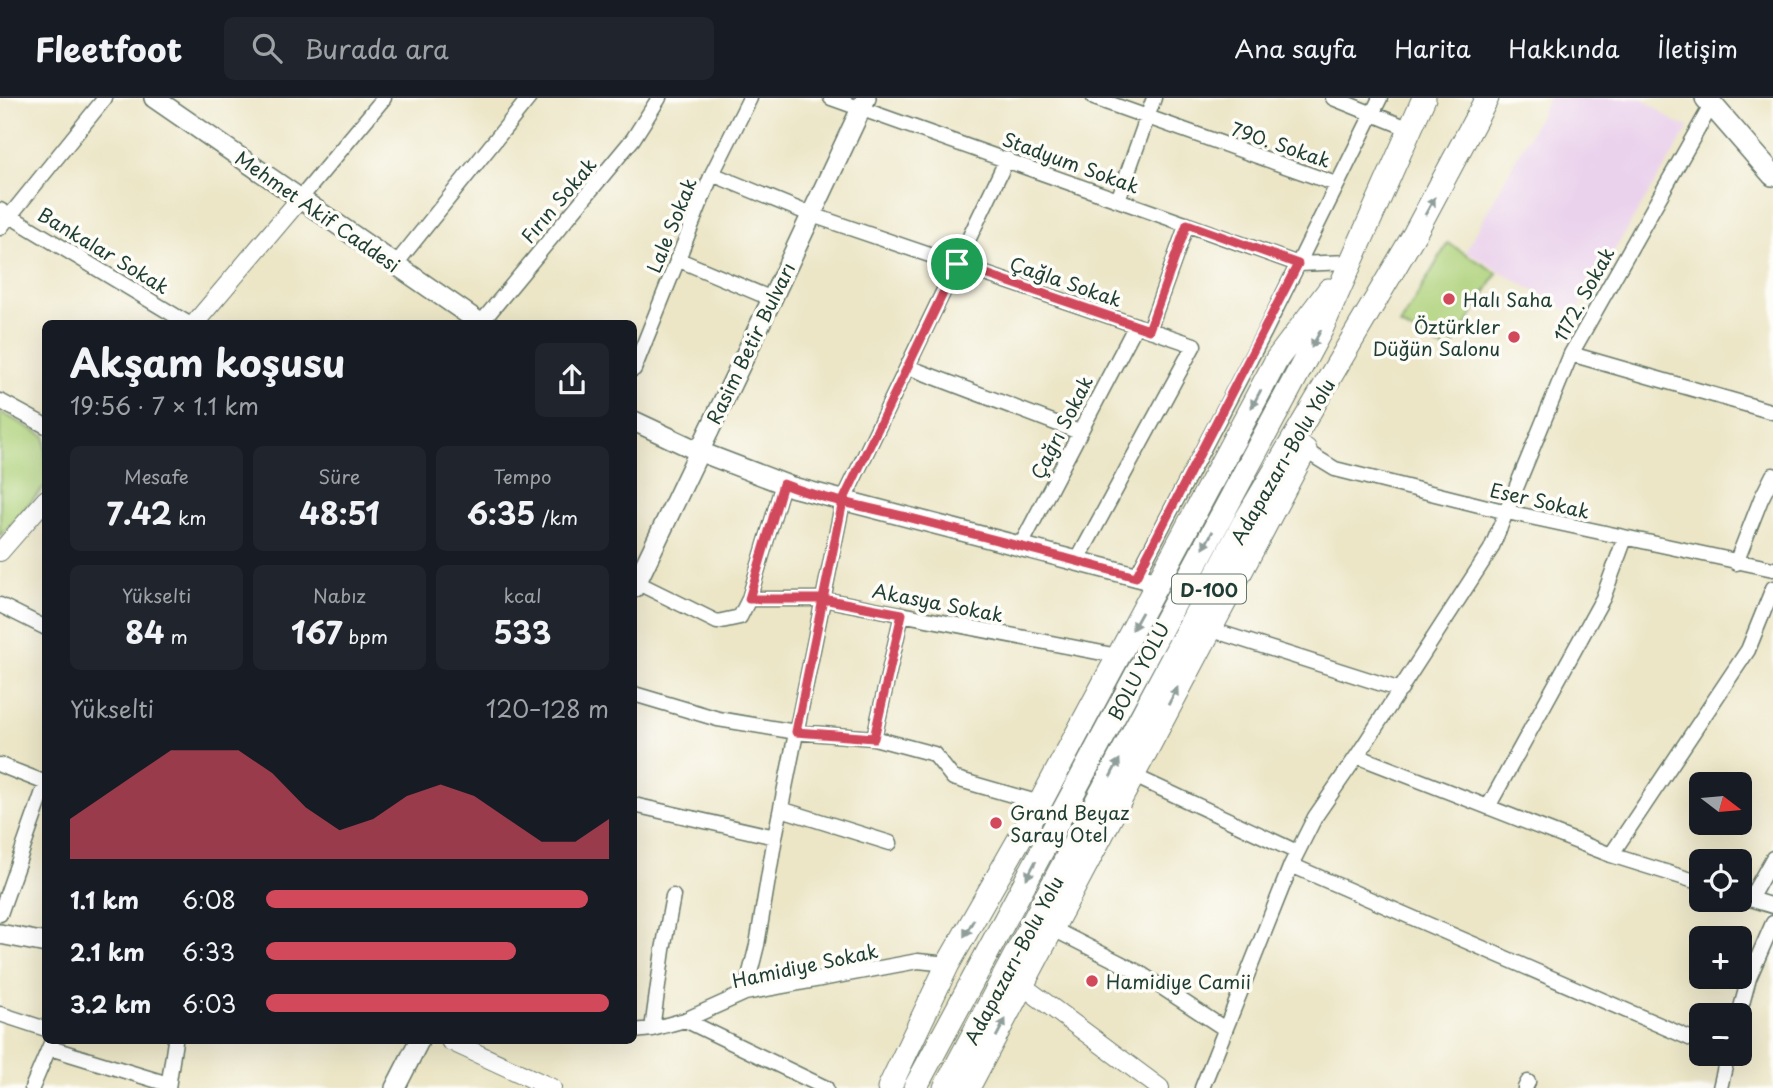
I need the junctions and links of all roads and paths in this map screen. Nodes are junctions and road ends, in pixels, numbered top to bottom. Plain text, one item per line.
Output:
1 (105, 98) edge
2 (154, 98) edge
3 (384, 98) edge
4 (529, 98) edge
5 (659, 98) edge
6 (750, 98) edge
7 (831, 98) edge
8 (1094, 98) edge
9 (1154, 98) edge
10 (1333, 98) edge
11 (1380, 98) edge
12 (1424, 98) edge
13 (1487, 98) edge
14 (1709, 101) edge
15 (863, 103) edge
16 (1372, 112) junction
17 (1148, 117) junction
18 (1410, 129) junction
19 (1007, 159) junction
20 (712, 174) junction
21 (1773, 175) edge
22 (1336, 184) junction
23 (299, 200) junction
24 (1118, 200) junction
25 (5, 212) edge
26 (812, 215) junction
27 (1187, 224) junction
28 (0, 228) edge
29 (1415, 233) junction
30 (677, 259) junction
31 (1349, 262) junction
32 (957, 264) junction
33 (1298, 264) junction
34 (394, 265) junction
35 (772, 299) junction
36 (181, 320) edge
37 (197, 320) edge
38 (476, 320) edge
39 (483, 320) edge
40 (1142, 327) junction
41 (1571, 354) junction
42 (637, 361) edge
43 (908, 367) junction
44 (0, 401) edge
45 (1773, 412) edge
46 (637, 422) edge
47 (42, 424) edge
48 (1079, 432) junction
49 (1304, 450) junction
50 (698, 451) junction
51 (1773, 475) edge
52 (783, 484) junction
53 (843, 501) junction
54 (42, 504) edge
55 (1507, 512) junction
56 (1625, 538) junction
57 (1020, 547) junction
58 (0, 552) edge
59 (1077, 561) junction
60 (1736, 563) junction
61 (1773, 569) edge
62 (1147, 579) junction
63 (637, 581) edge
64 (637, 586) edge
65 (1773, 588) edge
66 (749, 599) junction
67 (823, 599) junction
68 (0, 604) edge
69 (902, 614) junction
70 (42, 626) edge
71 (1209, 629) junction
72 (1118, 656) junction
73 (1401, 690) junction
74 (637, 695) edge
75 (796, 732) junction
76 (874, 738) junction
77 (1357, 756) junction
78 (0, 765) edge
79 (1132, 775) junction
80 (42, 781) edge
81 (42, 794) edge
82 (1040, 803) junction
83 (637, 806) edge
84 (1488, 807) junction
85 (781, 809) junction
86 (775, 837) junction
87 (890, 843) dead end
88 (1611, 855) junction
89 (1294, 858) junction
90 (1773, 858) edge
91 (1689, 879) edge
92 (1752, 887) edge
93 (673, 896) dead end
94 (1752, 899) edge
95 (1773, 906) edge
96 (0, 914) edge
97 (1773, 922) edge
98 (1053, 929) junction
99 (0, 934) edge
100 (42, 942) edge
101 (948, 964) junction
102 (1023, 986) junction
103 (745, 993) junction
104 (1742, 1003) edge
105 (0, 1014) edge
106 (685, 1020) junction
107 (42, 1028) edge
108 (652, 1029) junction
109 (1224, 1029) junction
110 (637, 1031) edge
111 (1689, 1038) edge
112 (175, 1044) edge
113 (417, 1044) edge
114 (457, 1044) edge
115 (51, 1045) edge
116 (1725, 1066) edge
117 (168, 1086) edge
118 (32, 1088) edge
119 (395, 1088) edge
120 (552, 1088) edge
121 (826, 1088) edge
122 (889, 1088) edge
123 (915, 1088) edge
124 (945, 1088) edge
125 (968, 1088) edge
126 (1160, 1088) edge
127 (1202, 1088) edge
128 (1720, 1088) edge

1 - 25 street
2 - 23 main road, Mehmet Akif Caddesi
3 - 23 street
4 - 34 street
5 - 39 street, Fırın Sokak
6 - 20 street, Lale Sokak
7 - 15 street, Stadyum Sokak
8 - 17 street, 790. Sokak
9 - 17 street
10 - 16 street
11 - 16 street
12 - 18 highway, BOLU YOLU
29 -> 13 highway, Adapazarı-Bolu Yolu / D-100
14 - 21 main road
14 - 41 street, 1172. Sokak
15 - 19 street, Stadyum Sokak
15 - 26 main road, Rasim Betir Bulvarı
16 - 18 street
16 - 22 street
17 - 22 street, 790. Sokak
17 - 24 street
18 - 31 highway, BOLU YOLU
19 - 24 street, Stadyum Sokak
19 - 32 street
20 - 26 street, Çağla Sokak
20 - 30 street, Lale Sokak
22 - 33 street
23 - 34 main road, Mehmet Akif Caddesi
23 - 37 street
24 - 27 street, Stadyum Sokak
25 - 28 street
25 - 36 street, Bankalar Sokak
26 - 32 street, Çağla Sokak
26 - 35 main road, Rasim Betir Bulvarı
27 - 33 street, Stadyum Sokak
27 - 40 street, Çağrı Sokak
29 - 49 highway
124 -> 29 highway, Adapazarı-Bolu Yolu / D-100
30 - 35 street
30 - 42 street, Lale Sokak
31 - 33 street
31 -> 62 highway
31 -> 123 highway, BOLU YOLU
32 - 40 street, Çağla Sokak
32 - 43 street
33 - 62 street
34 - 38 main road, Mehmet Akif Caddesi
35 - 50 main road, Rasim Betir Bulvarı
40 - 48 street, Çağrı Sokak
40 - 59 street, Çağla Sokak
41 - 45 street
41 - 55 street, 1172. Sokak
43 - 48 street
43 - 53 street
44 - 47 street
46 - 50 main road
48 - 57 street, Çağrı Sokak
49 - 55 street, Eser Sokak
49 - 71 highway
50 - 52 main road
50 - 63 main road, Rasim Betir Bulvarı
51 - 60 street
52 - 53 main road
52 - 66 street
53 - 57 main road
53 - 67 street
54 - 58 street
55 - 56 street, Eser Sokak
55 - 73 street, 1172. Sokak
56 - 60 street, Eser Sokak
56 - 84 street
57 - 59 main road
59 - 62 main road
60 - 61 street, Eser Sokak
62 -> 72 highway
64 - 66 street
65 - 88 street
66 - 67 street, Akasya Sokak
67 - 69 street, Akasya Sokak
67 - 75 street
68 - 70 street
69 - 72 street, Akasya Sokak
69 - 76 street
71 - 73 street
79 -> 71 highway
72 - 82 highway
73 - 77 street, 1172. Sokak
74 - 75 street
75 - 76 street
75 - 85 street
76 - 82 street
77 - 84 street
77 - 89 street, 1172. Sokak
78 - 80 street
79 - 89 street
79 - 98 highway
81 - 96 street
82 -> 101 highway
83 - 86 street
84 - 88 street
85 - 86 street
85 - 87 street
86 - 103 street
88 - 91 street
89 - 109 street, 1172. Sokak
89 - 111 street
90 - 92 street
93 - 108 street
94 - 95 street
97 - 104 street
98 - 102 highway
98 - 109 street
99 - 100 main road
101 - 103 street, Hamidiye Sokak
101 - 122 highway
125 -> 102 highway
102 - 126 street
103 - 106 street, Hamidiye Sokak
105 - 107 street
106 - 108 street, Hamidiye Sokak
106 - 121 street
108 - 110 street, Hamidiye Sokak
109 - 127 street, 1172. Sokak
112 - 117 street
113 - 119 main road
114 - 120 street
115 - 117 street
115 - 118 street
116 - 128 street

